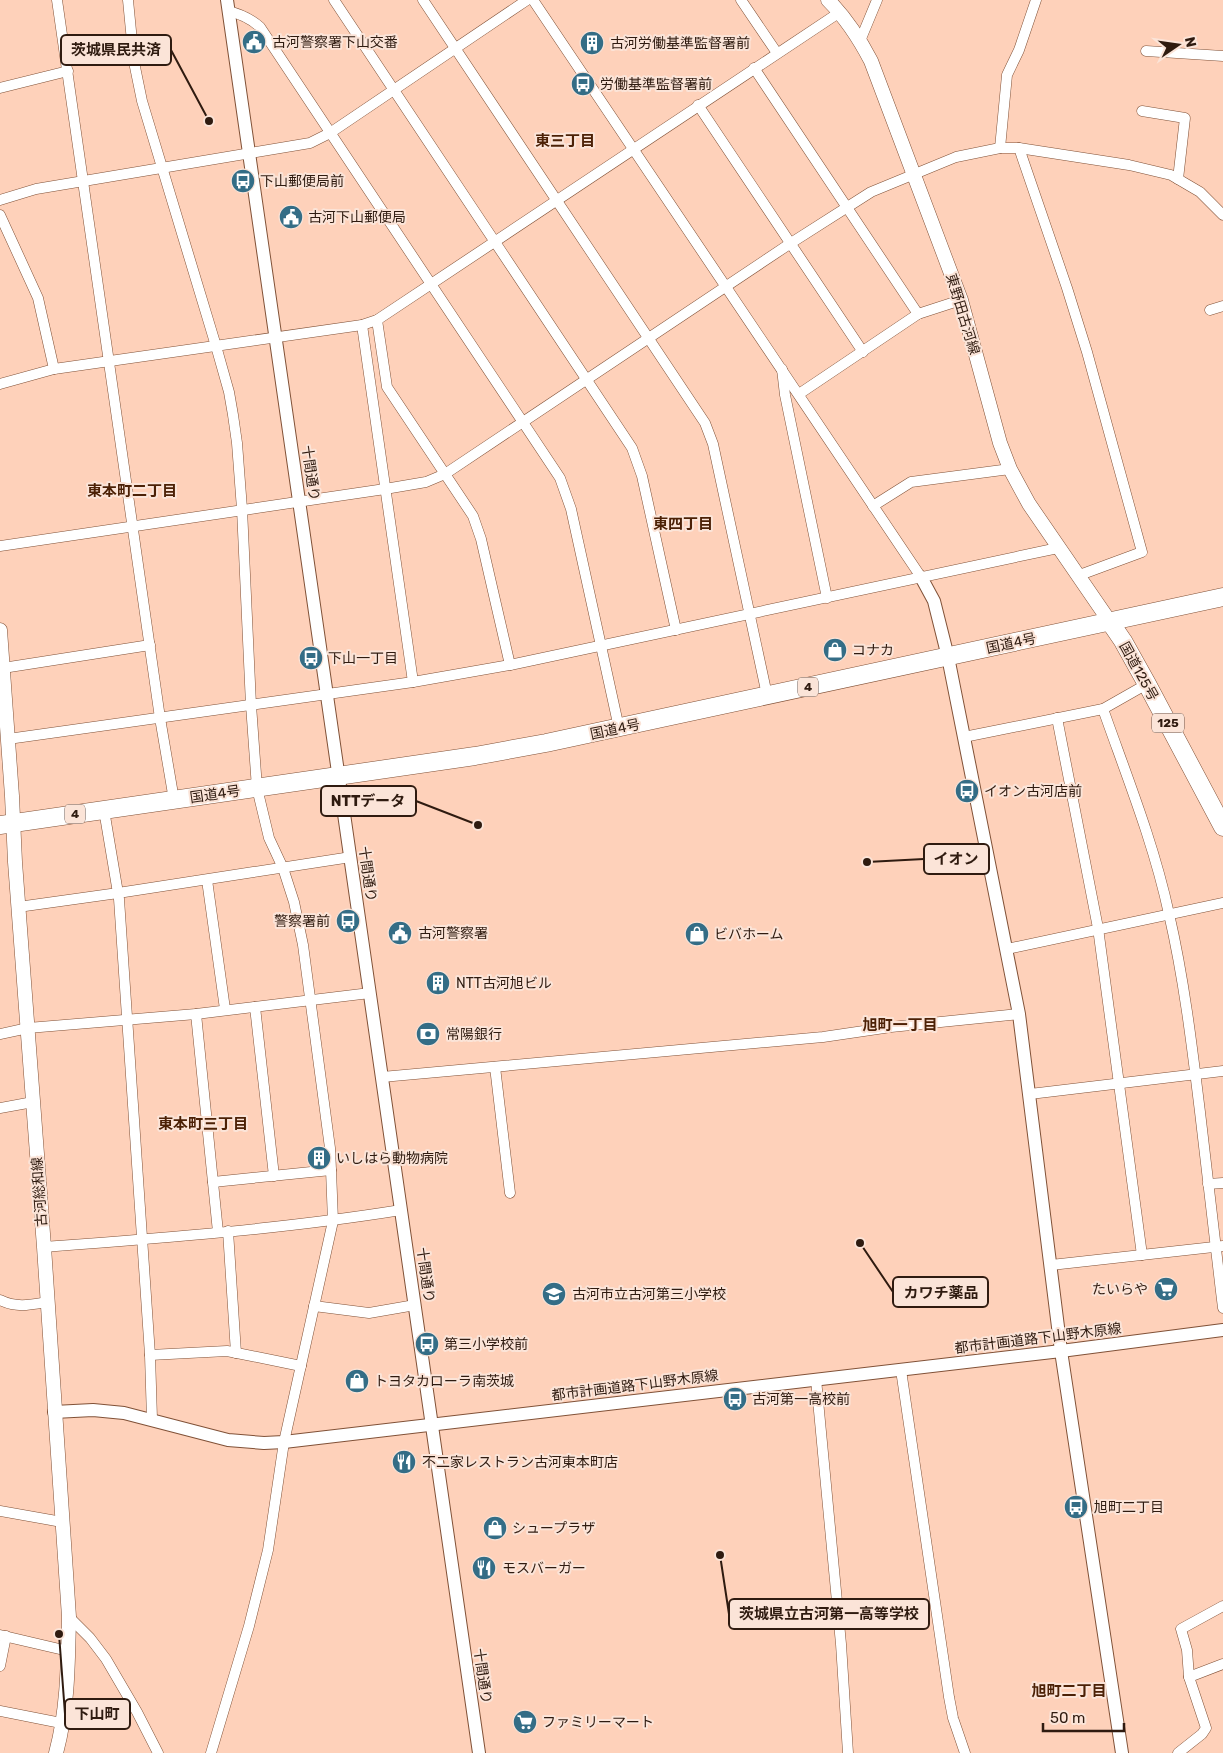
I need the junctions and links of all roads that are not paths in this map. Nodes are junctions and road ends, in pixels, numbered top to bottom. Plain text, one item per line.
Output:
1 (57, 0) edge
2 (128, 0) edge
3 (334, 0) edge
4 (423, 0) edge
5 (527, 0) edge
6 (533, 0) edge
7 (742, 0) edge
8 (828, 0) edge
9 (877, 0) edge
10 (1036, 0) edge
11 (228, 5) edge
12 (840, 12) junction
13 (860, 41) junction
14 (455, 49) junction
15 (1146, 51) dead end
16 (777, 53) junction
17 (1223, 56) edge
18 (754, 68) junction
19 (68, 71) junction
20 (0, 88) edge
21 (393, 90) junction
22 (698, 106) junction
23 (1142, 111) dead end
24 (330, 133) junction
25 (1000, 148) junction
26 (1019, 148) junction
27 (634, 149) junction
28 (248, 154) junction
29 (162, 169) junction
30 (914, 174) junction
31 (1178, 179) junction
32 (83, 180) junction
33 (0, 200) edge
34 (556, 200) junction
35 (847, 207) junction
36 (0, 215) edge
37 (1223, 215) edge
38 (495, 242) junction
39 (791, 243) junction
40 (431, 284) junction
41 (727, 286) junction
42 (961, 300) junction
43 (1223, 306) edge
44 (1210, 310) dead end
45 (918, 314) junction
46 (377, 320) junction
47 (362, 326) junction
48 (276, 337) junction
49 (649, 338) junction
50 (216, 346) junction
51 (863, 352) junction
52 (109, 361) junction
53 (782, 368) junction
54 (54, 369) junction
55 (586, 379) junction
56 (0, 384) edge
57 (799, 394) junction
58 (522, 423) junction
59 (1010, 469) junction
60 (445, 474) junction
61 (385, 489) junction
62 (300, 501) junction
63 (873, 506) junction
64 (242, 509) junction
65 (133, 525) junction
66 (0, 546) edge
67 (1058, 548) junction
68 (1077, 576) junction
69 (921, 577) junction
70 (1223, 597) edge
71 (827, 598) junction
72 (750, 614) junction
73 (1110, 622) junction
74 (0, 630) edge
75 (676, 630) junction
76 (150, 645) junction
77 (600, 646) junction
78 (948, 657) junction
79 (510, 665) junction
80 (3, 668) junction
81 (413, 682) junction
82 (2, 683) edge
83 (1147, 684) junction
84 (327, 694) junction
85 (768, 696) junction
86 (251, 705) junction
87 (1103, 709) junction
88 (160, 718) junction
89 (1057, 718) junction
90 (619, 728) junction
91 (964, 737) junction
92 (8, 739) junction
93 (339, 775) junction
94 (257, 788) junction
95 (174, 800) junction
96 (104, 810) junction
97 (7, 824) edge
98 (1223, 825) edge
99 (350, 857) junction
100 (283, 868) junction
101 (207, 880) junction
102 (118, 893) junction
103 (1223, 903) edge
104 (18, 907) junction
105 (1170, 915) junction
106 (1098, 928) junction
107 (1007, 949) junction
108 (370, 993) junction
109 (311, 1000) junction
110 (255, 1007) junction
111 (225, 1009) junction
112 (196, 1014) junction
113 (1019, 1014) junction
114 (127, 1020) junction
115 (28, 1028) junction
116 (0, 1034) edge
117 (494, 1067) junction
118 (1223, 1071) edge
119 (1195, 1075) junction
120 (382, 1077) junction
121 (1120, 1083) junction
122 (1030, 1094) junction
123 (33, 1102) junction
124 (0, 1108) edge
125 (332, 1170) junction
126 (274, 1176) junction
127 (213, 1182) junction
128 (1223, 1183) edge
129 (1208, 1184) junction
130 (510, 1193) dead end
131 (401, 1210) junction
132 (333, 1220) junction
133 (223, 1232) junction
134 (142, 1240) junction
135 (1219, 1246) edge
136 (44, 1247) junction
137 (1142, 1255) junction
138 (1051, 1265) junction
139 (0, 1300) edge
140 (46, 1302) junction
141 (415, 1305) junction
142 (314, 1306) junction
143 (1223, 1308) edge
144 (1223, 1330) edge
145 (1061, 1351) junction
146 (236, 1352) junction
147 (150, 1355) junction
148 (301, 1366) junction
149 (901, 1370) junction
150 (816, 1379) junction
151 (54, 1412) junction
152 (152, 1419) junction
153 (432, 1425) junction
154 (284, 1442) junction
155 (0, 1511) edge
156 (62, 1522) junction
157 (1223, 1606) edge
158 (68, 1617) junction
159 (3, 1636) edge
160 (68, 1651) junction
161 (1223, 1664) edge
162 (0, 1666) edge
163 (1189, 1677) junction
164 (0, 1711) edge
165 (62, 1723) junction
166 (56, 1753) edge
167 (158, 1753) edge
168 (211, 1753) edge
169 (479, 1753) edge
170 (848, 1753) edge
171 (965, 1753) edge
172 (1122, 1753) edge
173 (1179, 1753) edge

1 - 19 street
2 - 29 street
3 - 21 street
4 - 14 street
5 - 14 street
6 - 27 street
7 - 16 street
8 - 12 main road, 東野田古河線
9 - 13 street
10 - 25 street
11 - 24 street
11 - 28 street, 十間通り
12 - 13 main road, 東野田古河線
12 - 16 street
13 - 30 main road, 東野田古河線
14 - 21 street
14 - 34 street
15 - 17 street
16 - 18 street
18 - 22 street
18 - 35 street
19 - 20 street
19 - 32 street
21 - 24 street
21 - 38 street
22 - 27 street
22 - 39 street
23 - 31 street
24 - 28 street
24 - 40 street
25 - 26 street
25 - 30 street
26 - 31 street
26 - 68 street
27 - 34 street
27 - 41 street
28 - 29 street
28 - 48 street, 十間通り
29 - 32 street
29 - 50 street
30 - 35 street
30 - 42 main road, 東野田古河線
31 - 37 street
32 - 33 street
32 - 52 street
34 - 38 street
34 - 49 street
35 - 39 street
35 - 45 street
36 - 54 street
38 - 40 street
38 - 55 street
39 - 41 street
39 - 51 street
40 - 46 street
40 - 58 street
41 - 49 street
41 - 53 street
42 - 45 street
42 - 59 main road, 東野田古河線
43 - 44 street
45 - 51 street
46 - 47 street
46 - 60 street
47 - 48 street
47 - 61 street
48 - 50 street
48 - 62 street, 十間通り
49 - 55 street
49 - 72 street
50 - 52 street
50 - 64 street
51 - 57 street
52 - 54 street
52 - 65 street
53 - 57 street
53 - 71 street
54 - 56 street
55 - 58 street
55 - 75 street
57 - 63 street
58 - 60 street
58 - 77 street
59 - 63 street
59 - 67 main road, 東野田古河線
60 - 61 street
60 - 79 street
61 - 62 street
61 - 81 street
62 - 64 street
62 - 84 street, 十間通り
63 - 69 street
64 - 65 street
64 - 86 street
65 - 66 street
65 - 76 street
67 - 68 main road, 東野田古河線
67 - 69 street
68 - 73 main road, 東野田古河線
69 - 71 street
69 - 78 street
70 - 73 highway, 国道4号 / 4
71 - 72 street
72 - 75 street
72 - 85 street
73 - 78 highway, 国道4号 / 4
73 - 83 highway, 国道125号 / 125
74 - 80 main road, 古河総和線
75 - 77 street
76 - 80 street
76 - 88 street
77 - 79 street
77 - 90 street
78 - 85 highway, 国道4号 / 4
78 - 91 street
79 - 81 street
80 - 82 main road, 古河総和線
81 - 84 street
82 - 92 main road, 古河総和線
83 - 87 street
83 - 98 highway, 国道125号 / 125
84 - 86 street
84 - 93 street, 十間通り
85 - 90 highway, 国道4号 / 4
86 - 88 street
86 - 94 street
87 - 89 street
87 - 105 street
88 - 92 street
88 - 95 street
89 - 91 street
89 - 106 street
90 - 93 highway, 国道4号 / 4
91 - 107 street
92 - 97 main road, 古河総和線
93 - 94 highway, 国道4号 / 4
93 - 99 street, 十間通り
94 - 95 highway, 国道4号 / 4
94 - 100 street
95 - 96 highway, 国道4号 / 4
96 - 97 highway, 国道4号 / 4
96 - 102 street
97 - 104 main road, 古河総和線
99 - 100 street
99 - 108 street, 十間通り
100 - 101 street
100 - 109 street
101 - 102 street
101 - 111 street
102 - 104 street
102 - 114 street
103 - 105 street
104 - 115 main road, 古河総和線
105 - 106 street
105 - 119 street
106 - 107 street
106 - 121 street
107 - 113 street
108 - 109 street
108 - 120 street, 十間通り
109 - 110 street
109 - 125 street
110 - 111 street
110 - 126 street
111 - 112 street
112 - 114 street
112 - 127 street
113 - 117 street
113 - 122 street
114 - 115 street
114 - 134 street
115 - 116 street
115 - 123 main road, 古河総和線
117 - 120 street
117 - 130 street
118 - 119 street
119 - 121 street
119 - 129 street
120 - 131 street, 十間通り
121 - 122 street
121 - 137 street
122 - 138 street
123 - 124 street
123 - 136 main road, 古河総和線
125 - 126 street
125 - 132 street
126 - 127 street
127 - 133 street
128 - 129 street
129 - 135 street
131 - 132 street
131 - 141 street, 十間通り
132 - 133 street
132 - 142 street
133 - 134 street
133 - 146 street
134 - 136 street
134 - 147 street
135 - 137 street
135 - 143 street
136 - 140 main road, 古河総和線
137 - 138 street
138 - 145 street
139 - 140 street
140 - 151 main road, 古河総和線
141 - 142 street
141 - 153 street, 十間通り
142 - 148 street
144 - 145 street, 都市計画道路下山野木原線
145 - 149 street, 都市計画道路下山野木原線
145 - 172 street
146 - 147 street
146 - 148 street
147 - 152 street
148 - 154 street
149 - 150 street, 都市計画道路下山野木原線
149 - 171 street
150 - 153 street, 都市計画道路下山野木原線
150 - 170 street
151 - 152 street, 都市計画道路下山野木原線
151 - 156 main road, 古河総和線
152 - 154 street, 都市計画道路下山野木原線
153 - 154 street, 都市計画道路下山野木原線
153 - 169 street, 十間通り
154 - 168 street
155 - 156 street
156 - 158 main road, 古河総和線
157 - 163 street
158 - 160 main road, 古河総和線
158 - 167 street
159 - 160 street
159 - 162 street
160 - 165 main road, 古河総和線
161 - 163 street
163 - 173 street
164 - 165 street
165 - 166 main road, 古河総和線

